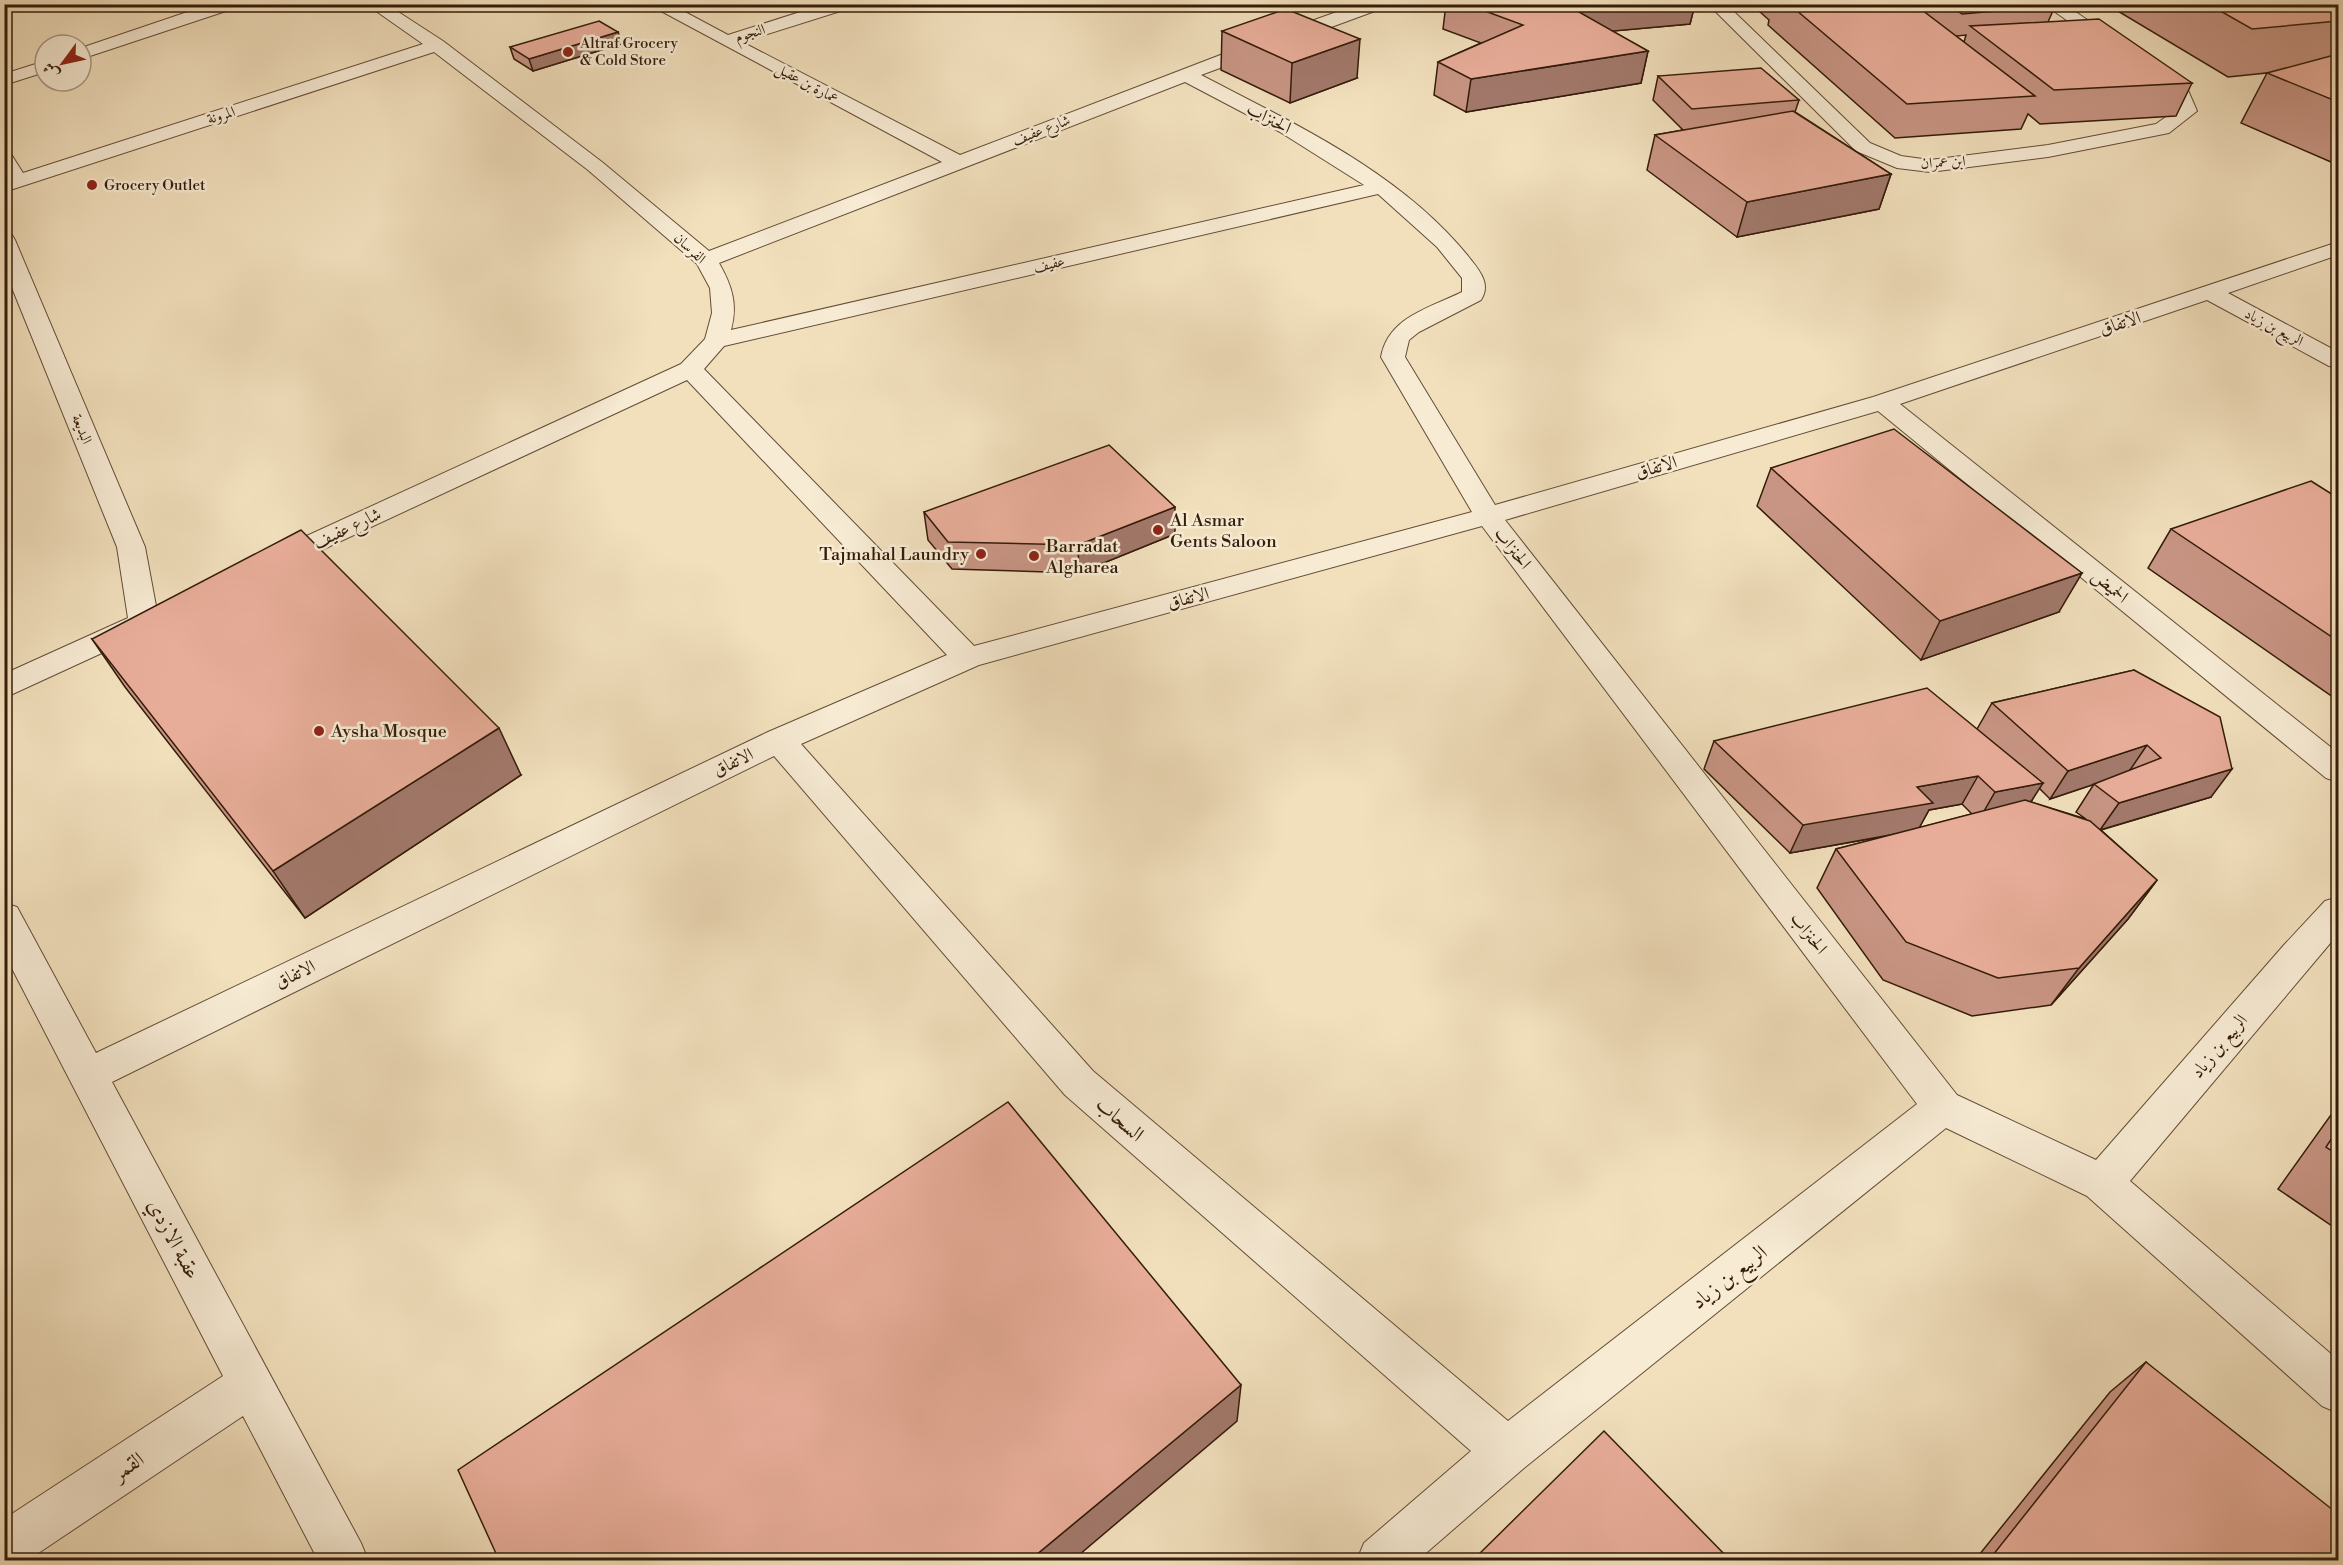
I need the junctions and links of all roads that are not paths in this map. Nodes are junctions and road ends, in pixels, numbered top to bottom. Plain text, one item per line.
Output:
1 (229, 4) edge
2 (374, 4) edge
3 (656, 4) edge
4 (844, 4) edge
5 (1377, 4) edge
6 (1716, 4) edge
7 (2052, 4) edge
8 (726, 41) junction
9 (437, 45) junction
10 (93, 50) edge
11 (33, 70) edge
12 (1186, 75) junction
13 (4, 80) edge
14 (4, 158) edge
15 (958, 162) junction
16 (11, 183) edge
17 (1381, 187) junction
18 (4, 240) edge
19 (2338, 248) edge
20 (706, 260) junction
21 (2210, 292) junction
22 (716, 340) junction
23 (2338, 362) edge
24 (690, 369) junction
25 (1882, 402) junction
26 (1488, 516) junction
27 (251, 573) edge
28 (968, 658) junction
29 (4, 687) edge
30 (779, 740) junction
31 (2338, 770) edge
32 (2338, 911) edge
33 (4, 917) edge
34 (88, 1075) junction
35 (1943, 1107) junction
36 (2102, 1183) junction
37 (251, 1384) junction
38 (2338, 1390) edge
39 (1507, 1451) junction
40 (4, 1548) edge
41 (344, 1560) edge
42 (1381, 1560) edge

1 - 10 street
2 - 9 street, الفرسان
3 - 8 street, عمارة بن عقيل
4 - 8 street, النجوم
5 - 12 street, شارع عفيف
6 - 7 street, ابن عمران
8 - 15 street, عمارة بن عقيل
9 - 16 street, المرونة
9 - 20 street, الفرسان
11 - 13 street
12 - 15 street, شارع عفيف
12 - 17 street, الحنزاب
14 - 16 street
15 - 20 street, شارع عفيف
17 - 22 street, عفيف
17 - 26 street, الحنزاب
18 - 29 street, البديعة
19 - 21 street, الاتفاق
20 - 22 street, الفرسان
21 - 23 street, الربيع بن زياد
21 - 25 street, الاتفاق
22 - 24 street, الفرسان
24 - 27 street, شارع عفيف
24 - 28 street
25 - 26 street, الاتفاق
25 - 31 street, الحميض
26 - 28 street, الاتفاق
26 - 35 street, الحنزاب
28 - 30 street, الاتفاق
30 - 34 street, الاتفاق
30 - 39 street, السحاب
32 - 36 street, الربيع بن زياد
33 - 34 street, عقبة الازدي
34 - 37 street, عقبة الازدي
35 - 36 street
35 - 39 street, الربيع بن زياد
36 - 38 street
37 - 40 street, القمر
37 - 41 street, عقبة الازدي
39 - 42 street, الربيع بن زياد

